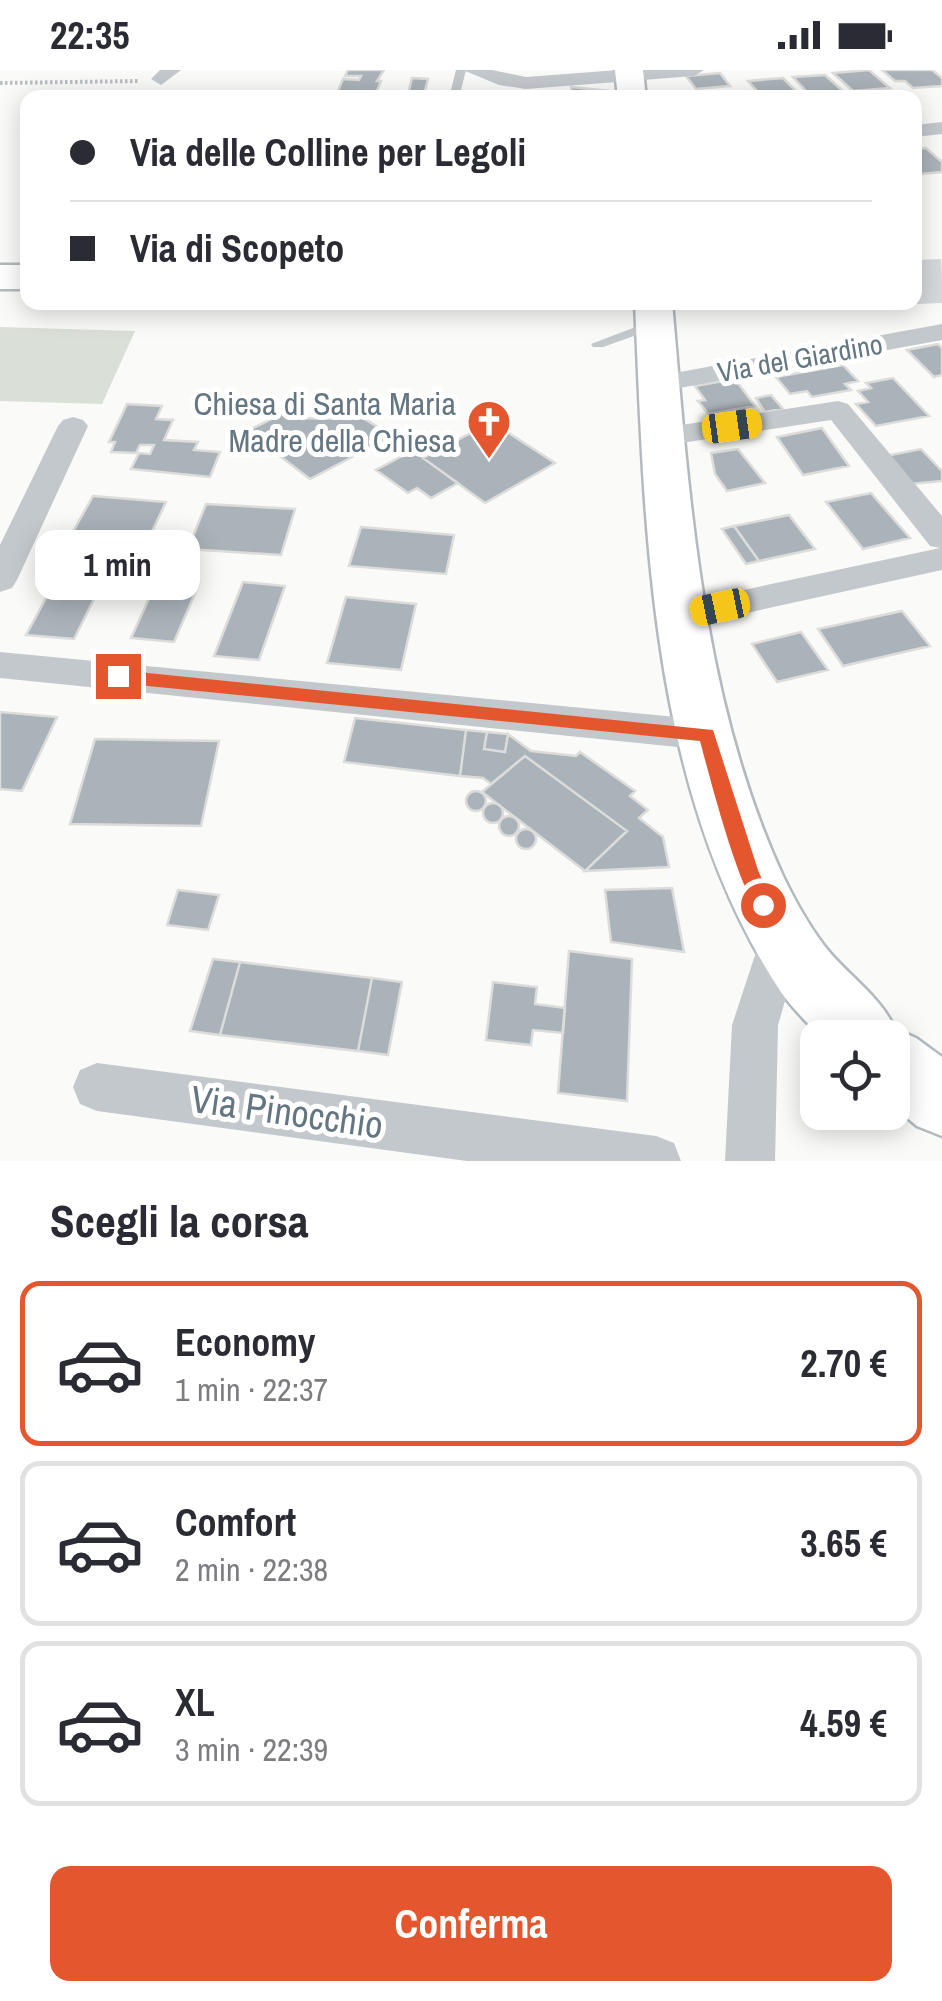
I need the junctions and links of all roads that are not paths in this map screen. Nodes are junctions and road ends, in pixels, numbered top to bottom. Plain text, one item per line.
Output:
1 (473, 70) edge
2 (600, 70) edge
3 (694, 70) edge
4 (630, 81) edge
5 (654, 313) edge
6 (942, 332) edge
7 (598, 344) dead end
8 (658, 384) junction
9 (73, 426) dead end
10 (662, 437) junction
11 (942, 538) edge
12 (942, 559) edge
13 (0, 580) edge
14 (683, 615) junction
15 (0, 665) edge
16 (707, 735) junction
17 (782, 938) junction
18 (846, 1020) edge
19 (910, 1075) edge
20 (97, 1087) dead end
21 (942, 1101) edge
22 (656, 1161) edge
23 (750, 1161) edge

1 - 4 street
2 - 4 lane
3 - 4 street
5 - 7 lane
5 - 8 street
6 - 8 street, Via del Giardino
8 - 10 street
9 - 13 street
10 - 11 street
10 - 14 street
12 - 14 street
14 - 16 street
15 - 16 street
16 - 17 street
17 - 18 street
17 - 23 street
19 - 21 street
20 - 22 street, Via Pinocchio

